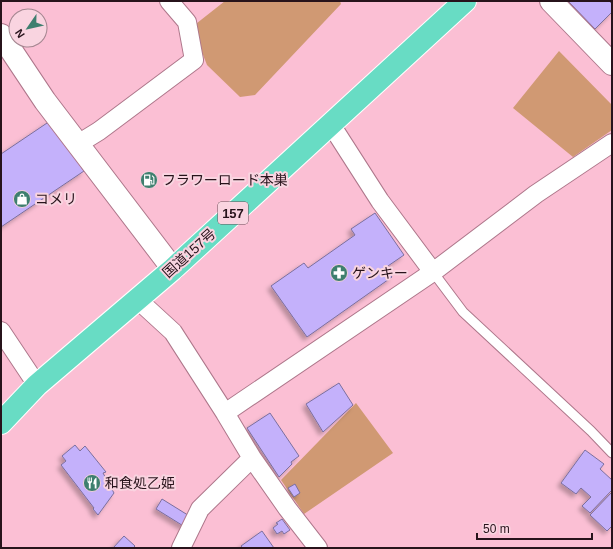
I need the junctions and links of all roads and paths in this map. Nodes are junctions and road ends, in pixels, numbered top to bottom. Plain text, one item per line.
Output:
1 (169, 1) edge
2 (465, 1) edge
3 (551, 1) edge
4 (1, 35) edge
5 (612, 64) edge
6 (330, 123) junction
7 (612, 143) edge
8 (78, 144) junction
9 (172, 269) junction
10 (433, 272) junction
11 (137, 299) junction
12 (1, 331) edge
13 (37, 385) junction
14 (225, 413) junction
15 (1, 423) edge
16 (612, 453) edge
17 (252, 458) junction
18 (181, 548) edge
19 (318, 548) edge

1 - 8 street
2 - 6 highway, 国道157号 / 157
3 - 5 street
4 - 8 street
6 - 9 highway, 国道157号 / 157
6 - 10 street
7 - 10 street
8 - 9 street
9 - 11 highway, 国道157号 / 157
10 - 14 street
10 - 16 lane
11 - 13 highway, 国道157号 / 157
11 - 14 street
12 - 13 street
13 - 15 highway, 国道157号 / 157
14 - 17 street
17 - 18 street
17 - 19 street

